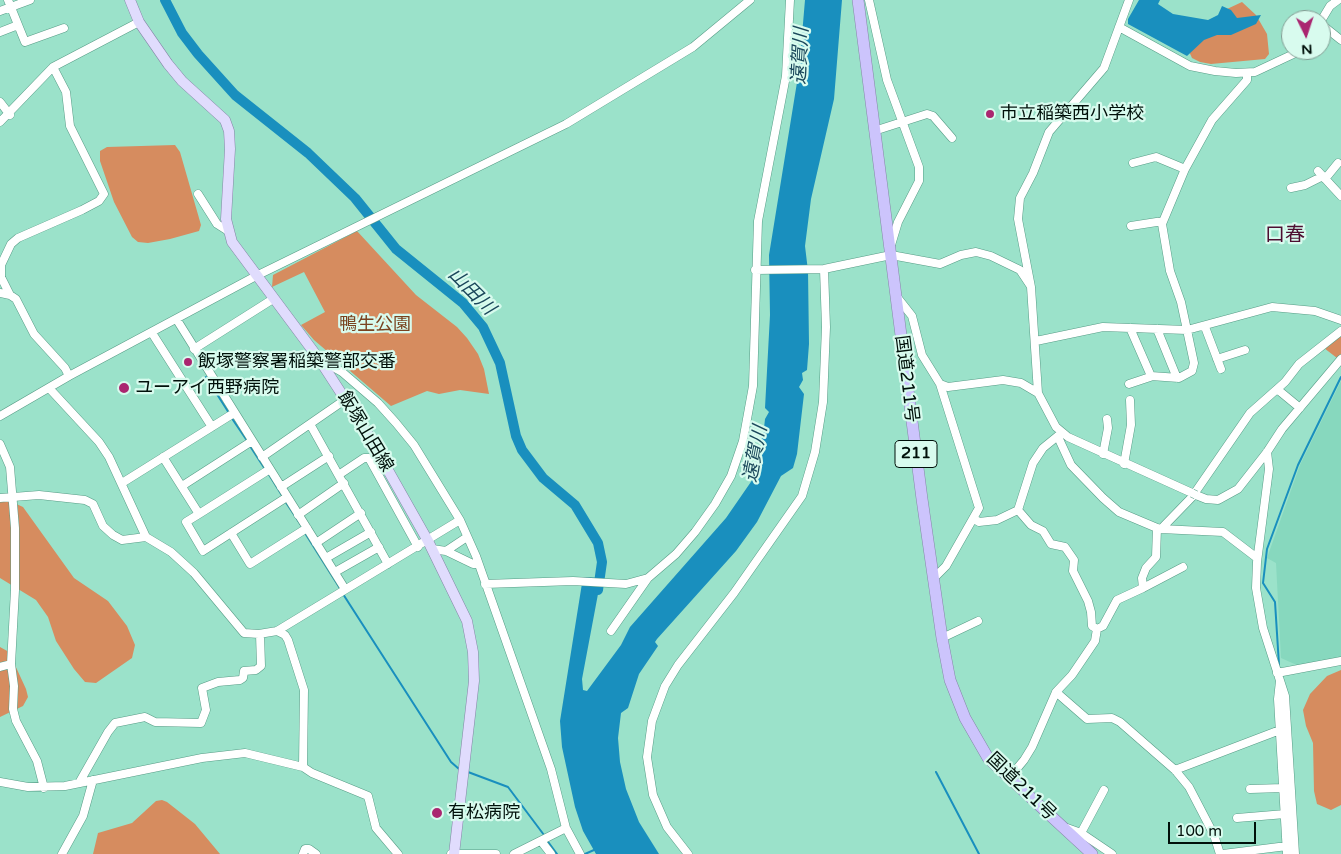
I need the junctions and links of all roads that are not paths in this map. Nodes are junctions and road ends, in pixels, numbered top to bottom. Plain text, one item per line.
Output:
1 (30, 0) edge
2 (130, 0) edge
3 (750, 0) edge
4 (790, 0) edge
5 (858, 0) edge
6 (869, 0) edge
7 (1129, 0) edge
8 (1338, 0) edge
9 (10, 3) edge
10 (1328, 10) edge
11 (0, 11) edge
12 (139, 22) junction
13 (18, 25) junction
14 (1118, 27) junction
15 (64, 28) dead end
16 (1331, 31) edge
17 (0, 32) edge
18 (1341, 40) edge
19 (1281, 60) edge
20 (53, 67) junction
21 (1247, 73) junction
22 (0, 102) edge
23 (10, 114) junction
24 (0, 122) edge
25 (903, 122) junction
26 (874, 131) junction
27 (952, 138) dead end
28 (1133, 163) dead end
29 (1338, 163) dead end
30 (1185, 169) junction
31 (1322, 175) junction
32 (1292, 188) dead end
33 (198, 194) dead end
34 (1341, 196) edge
35 (1163, 221) junction
36 (1131, 226) dead end
37 (228, 231) junction
38 (890, 253) junction
39 (822, 269) junction
40 (757, 270) junction
41 (256, 276) junction
42 (1031, 287) junction
43 (0, 293) edge
44 (10, 294) junction
45 (896, 296) junction
46 (273, 299) junction
47 (177, 320) junction
48 (1341, 320) edge
49 (1205, 326) junction
50 (1130, 328) junction
51 (1157, 329) junction
52 (1188, 330) junction
53 (1341, 330) edge
54 (152, 333) junction
55 (1036, 341) junction
56 (194, 349) junction
57 (1245, 350) dead end
58 (319, 359) junction
59 (1217, 359) junction
60 (1341, 359) edge
61 (1220, 369) dead end
62 (69, 376) junction
63 (1153, 376) junction
64 (1177, 378) junction
65 (940, 384) junction
66 (1129, 384) dead end
67 (49, 388) junction
68 (1277, 389) junction
69 (1038, 393) junction
70 (346, 399) junction
71 (1130, 400) dead end
72 (1300, 408) junction
73 (234, 413) junction
74 (0, 416) edge
75 (1107, 419) dead end
76 (310, 424) junction
77 (212, 427) junction
78 (1059, 434) junction
79 (252, 441) junction
80 (0, 444) edge
81 (1268, 452) junction
82 (1103, 454) junction
83 (329, 456) junction
84 (163, 457) junction
85 (262, 457) junction
86 (1124, 464) junction
87 (270, 469) junction
88 (340, 474) junction
89 (122, 483) junction
90 (344, 483) junction
91 (182, 486) junction
92 (281, 487) junction
93 (0, 498) edge
94 (288, 498) junction
95 (13, 499) junction
96 (1018, 510) junction
97 (360, 513) junction
98 (199, 514) junction
99 (298, 515) junction
100 (460, 520) junction
101 (974, 520) junction
102 (307, 528) junction
103 (1159, 529) junction
104 (371, 532) junction
105 (231, 533) junction
106 (467, 537) junction
107 (146, 538) junction
108 (316, 543) junction
109 (430, 545) junction
110 (379, 547) junction
111 (418, 547) junction
112 (446, 551) junction
113 (326, 558) junction
114 (1257, 558) junction
115 (388, 564) junction
116 (478, 564) junction
117 (1183, 567) dead end
118 (335, 572) junction
119 (648, 578) junction
120 (934, 578) junction
121 (486, 584) junction
122 (1143, 588) junction
123 (345, 589) junction
124 (978, 621) dead end
125 (1096, 628) junction
126 (277, 631) junction
127 (611, 631) dead end
128 (260, 634) junction
129 (942, 638) junction
130 (0, 658) edge
131 (1341, 662) edge
132 (5, 665) edge
133 (1278, 677) junction
134 (1056, 692) junction
135 (1280, 730) junction
136 (303, 767) junction
137 (1175, 770) junction
138 (1008, 778) junction
139 (93, 780) junction
140 (0, 782) edge
141 (79, 783) junction
142 (44, 788) junction
143 (1283, 788) junction
144 (1250, 789) dead end
145 (1104, 790) dead end
146 (1285, 814) junction
147 (1237, 818) dead end
148 (566, 828) junction
149 (1063, 828) junction
150 (1081, 833) junction
151 (544, 839) junction
152 (1287, 850) edge
153 (453, 853) edge
154 (62, 854) edge
155 (303, 854) edge
156 (316, 854) edge
157 (398, 854) edge
158 (496, 854) edge
159 (517, 854) edge
160 (551, 854) edge
161 (580, 854) edge
162 (688, 854) edge
163 (1092, 854) edge
164 (1112, 854) edge
165 (1222, 854) edge
166 (1294, 854) edge

1 - 9 street
2 - 12 main road, 飯塚山田線
3 - 41 street
4 - 40 street
5 - 26 highway, 国道211号 / 211
6 - 25 street
7 - 14 street
8 - 10 street
9 - 11 street
9 - 13 street
12 - 20 street
12 - 37 main road, 飯塚山田線
13 - 15 street
13 - 17 street
14 - 21 street
14 - 42 street
16 - 18 street
19 - 21 street
20 - 23 street
20 - 44 street
21 - 30 street
22 - 23 street
23 - 24 street
25 - 26 street
25 - 27 street
25 - 38 street
26 - 38 highway, 国道211号 / 211
28 - 30 street
29 - 31 street
30 - 35 street
31 - 32 street
31 - 34 street
33 - 37 street
35 - 36 street
35 - 52 street
37 - 41 main road, 飯塚山田線
38 - 39 street
38 - 42 street
38 - 45 highway, 国道211号 / 211
39 - 40 street
39 - 162 street
40 - 119 street
41 - 46 main road, 飯塚山田線
41 - 47 street
42 - 55 street
43 - 44 street
44 - 62 street
45 - 65 street
45 - 120 highway, 国道211号 / 211
46 - 56 street
46 - 58 main road, 飯塚山田線
47 - 54 street
47 - 56 street
48 - 49 street
49 - 52 street
49 - 59 street
50 - 51 street
50 - 55 street
50 - 63 street
51 - 52 street
51 - 64 street
52 - 64 street
53 - 68 street
54 - 62 street
54 - 77 street
55 - 69 street
56 - 73 street
57 - 59 street
58 - 70 main road, 飯塚山田線
58 - 100 street
59 - 61 street
60 - 72 street
62 - 67 street
63 - 64 street
63 - 66 street
65 - 69 street
65 - 101 street
67 - 74 street
67 - 89 street
68 - 72 street
68 - 103 street
69 - 78 street
70 - 76 street
70 - 109 main road, 飯塚山田線
71 - 86 street
72 - 81 street
73 - 77 street
73 - 79 street
75 - 82 street
76 - 83 street
76 - 85 street
77 - 84 street
78 - 82 street
78 - 96 street
78 - 103 street
79 - 85 street
79 - 91 street
80 - 95 street
81 - 86 street
81 - 114 street
82 - 86 street
83 - 88 street
83 - 92 street
84 - 89 street
84 - 91 street
85 - 87 street
87 - 92 street
87 - 98 street
88 - 90 street
88 - 111 street
89 - 107 street
90 - 97 street
90 - 99 street
91 - 98 street
92 - 94 street
93 - 95 street
94 - 99 street
94 - 105 street
95 - 107 street
95 - 132 street
96 - 101 street
96 - 125 street
97 - 104 street
97 - 108 street
98 - 105 street
99 - 102 street
100 - 106 street
100 - 109 street
101 - 120 street
102 - 105 street
102 - 108 street
103 - 114 street
103 - 122 street
104 - 110 street
104 - 113 street
106 - 112 street
106 - 116 street
107 - 128 street
108 - 113 street
109 - 111 street
109 - 112 street
109 - 153 main road, 飯塚山田線
110 - 115 street
110 - 118 street
111 - 115 street
112 - 116 street
113 - 118 street
114 - 133 street
115 - 123 street
116 - 121 street
117 - 122 street
118 - 123 street
119 - 121 street
119 - 127 street
120 - 129 highway, 国道211号 / 211
121 - 148 street
122 - 125 street
123 - 126 street
124 - 129 street
125 - 134 street
126 - 128 street
126 - 136 street
128 - 141 street
129 - 138 highway, 国道211号 / 211
130 - 132 street
131 - 133 street
132 - 142 street
133 - 135 street
133 - 166 street
134 - 137 street
134 - 138 street
135 - 137 street
135 - 143 street
136 - 139 street
136 - 157 street
137 - 165 street
138 - 149 highway, 国道211号 / 211
139 - 141 street
139 - 154 street
140 - 142 street
141 - 142 street
143 - 144 street
143 - 146 street
145 - 150 street
146 - 147 street
146 - 152 street
148 - 151 street
148 - 161 street
149 - 150 street
149 - 163 highway, 国道211号 / 211
150 - 164 street
151 - 159 street
151 - 160 street
152 - 165 street
153 - 158 street
155 - 156 street

